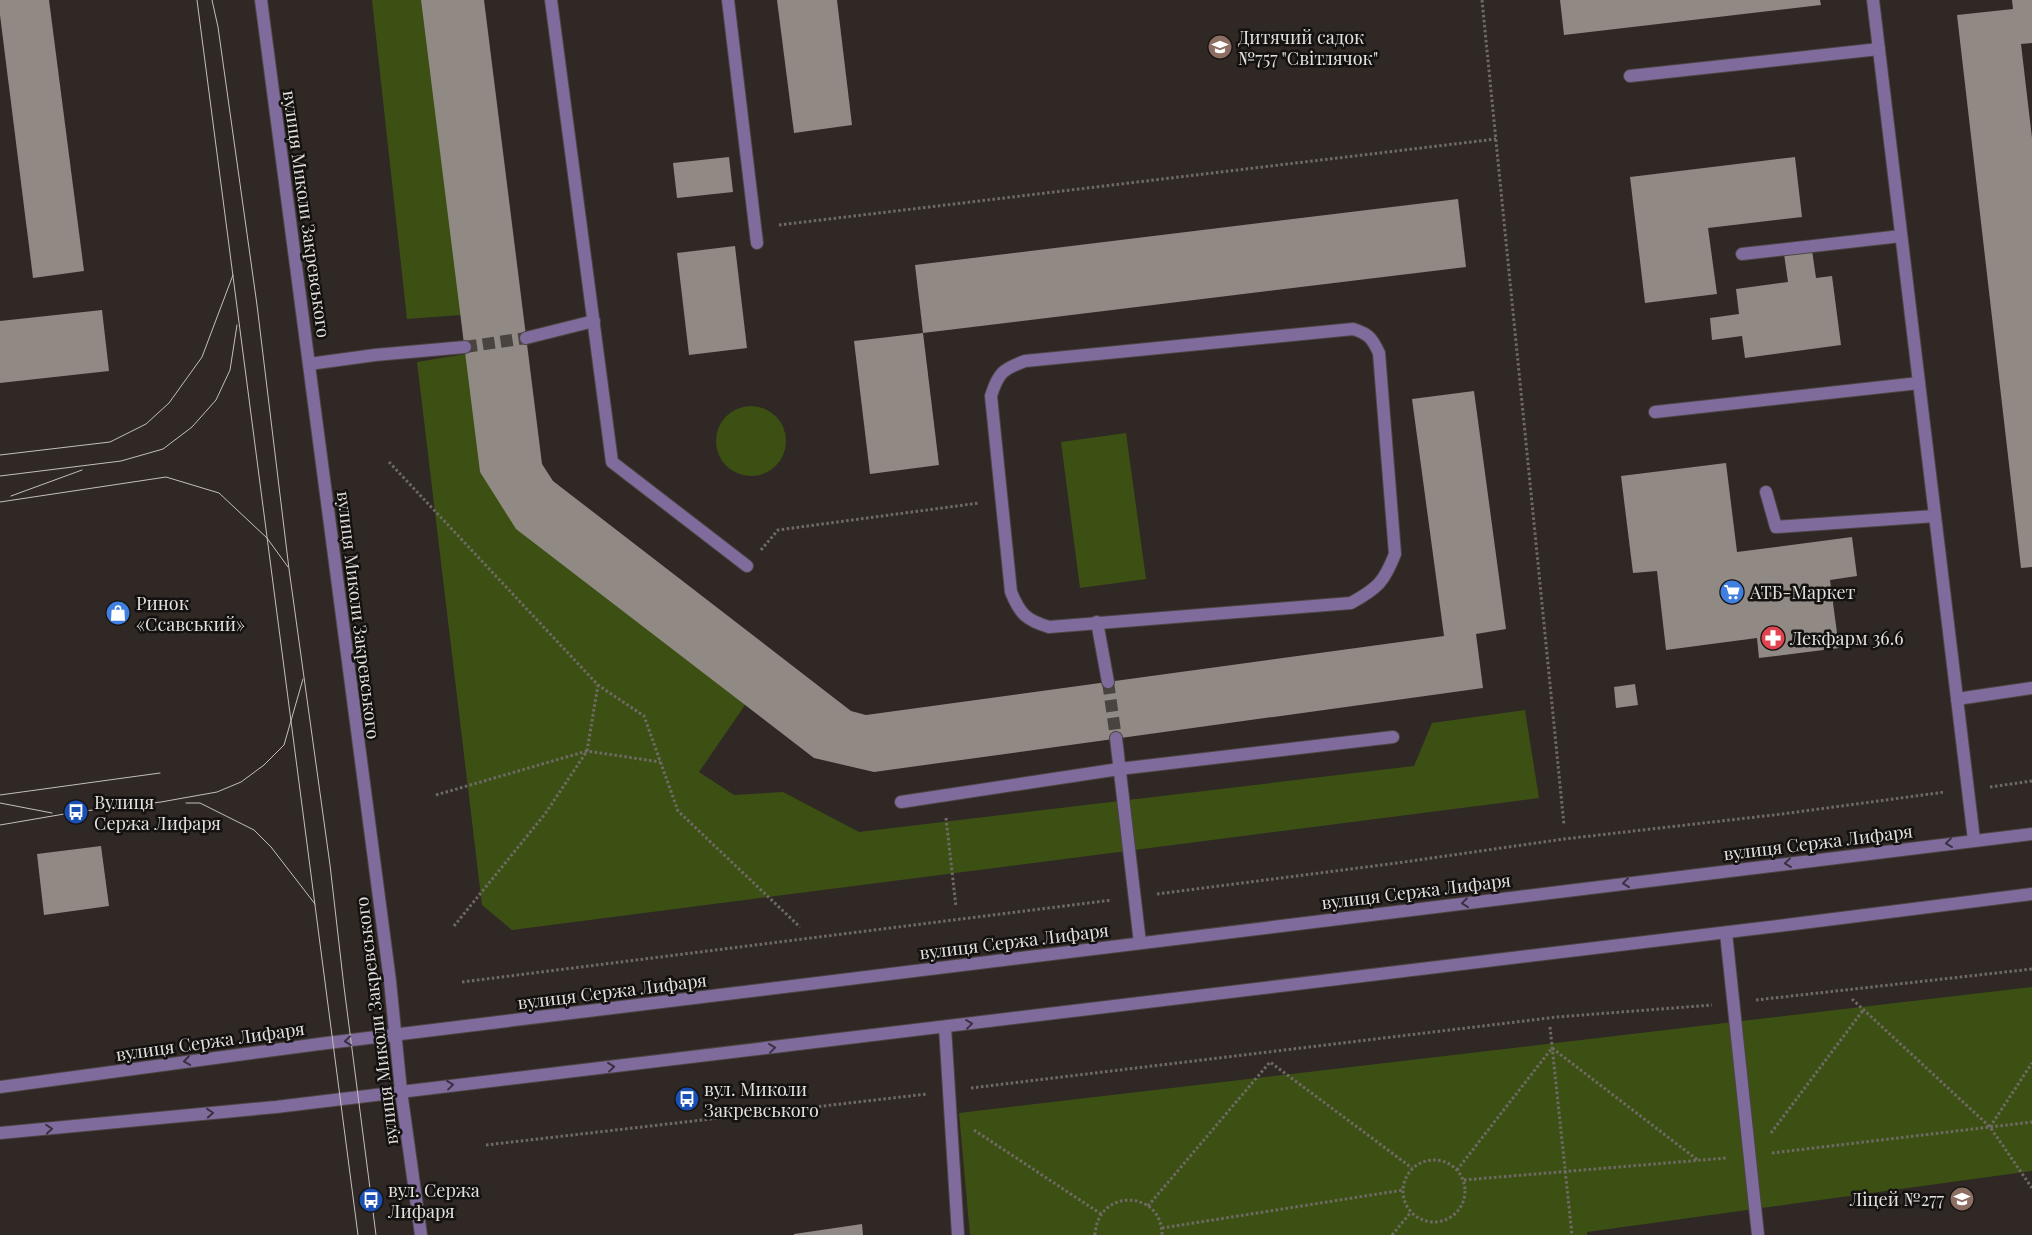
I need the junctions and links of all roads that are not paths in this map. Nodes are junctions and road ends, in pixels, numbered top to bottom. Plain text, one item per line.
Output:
1 (261, 0) edge
2 (551, 0) edge
3 (728, 0) edge
4 (1873, 0) edge
5 (1879, 48) junction
6 (1630, 76) dead end
7 (1901, 236) junction
8 (757, 243) dead end
9 (1742, 254) dead end
10 (594, 321) junction
11 (526, 338) tunnel mouth
12 (465, 347) tunnel mouth
13 (309, 364) junction
14 (1919, 383) junction
15 (1655, 412) dead end
16 (1766, 492) dead end
17 (1935, 516) junction
18 (747, 566) road end
19 (1098, 622) junction
20 (1108, 682) tunnel mouth
21 (2032, 688) edge
22 (1957, 699) junction
23 (1393, 737) dead end
24 (1116, 738) tunnel mouth
25 (1119, 769) junction
26 (901, 802) dead end
27 (2032, 834) edge
28 (1974, 840) junction
29 (2032, 894) edge
30 (1726, 933) junction
31 (1140, 943) junction
32 (945, 1027) junction
33 (396, 1035) junction
34 (0, 1087) edge
35 (401, 1091) junction
36 (0, 1133) edge
37 (421, 1235) edge
38 (958, 1235) edge
39 (1758, 1235) edge

1 - 13 street, вулиця Миколи Закревського
2 - 10 street
3 - 8 street
4 - 5 street
5 - 6 street
5 - 7 street
7 - 9 street
7 - 14 street
10 - 11 street
10 - 18 street
12 - 13 street
13 - 33 street, вулиця Миколи Закревського
14 - 15 street
14 - 17 street
16 - 17 street
17 - 22 street
19 - 19 street
19 - 20 street
21 - 22 street
22 - 28 street
23 - 25 street
24 - 25 street
25 - 26 street
25 - 31 street
27 - 28 street, вулиця Сержа Лифаря
28 -> 31 street, вулиця Сержа Лифаря
29 - 30 street
32 -> 30 street
30 - 39 street
31 - 33 street, вулиця Сержа Лифаря
35 -> 32 street
32 - 38 street
33 -> 34 street, вулиця Сержа Лифаря
33 - 35 street, вулиця Миколи Закревського
36 -> 35 street
35 - 37 street, вулиця Миколи Закревського

